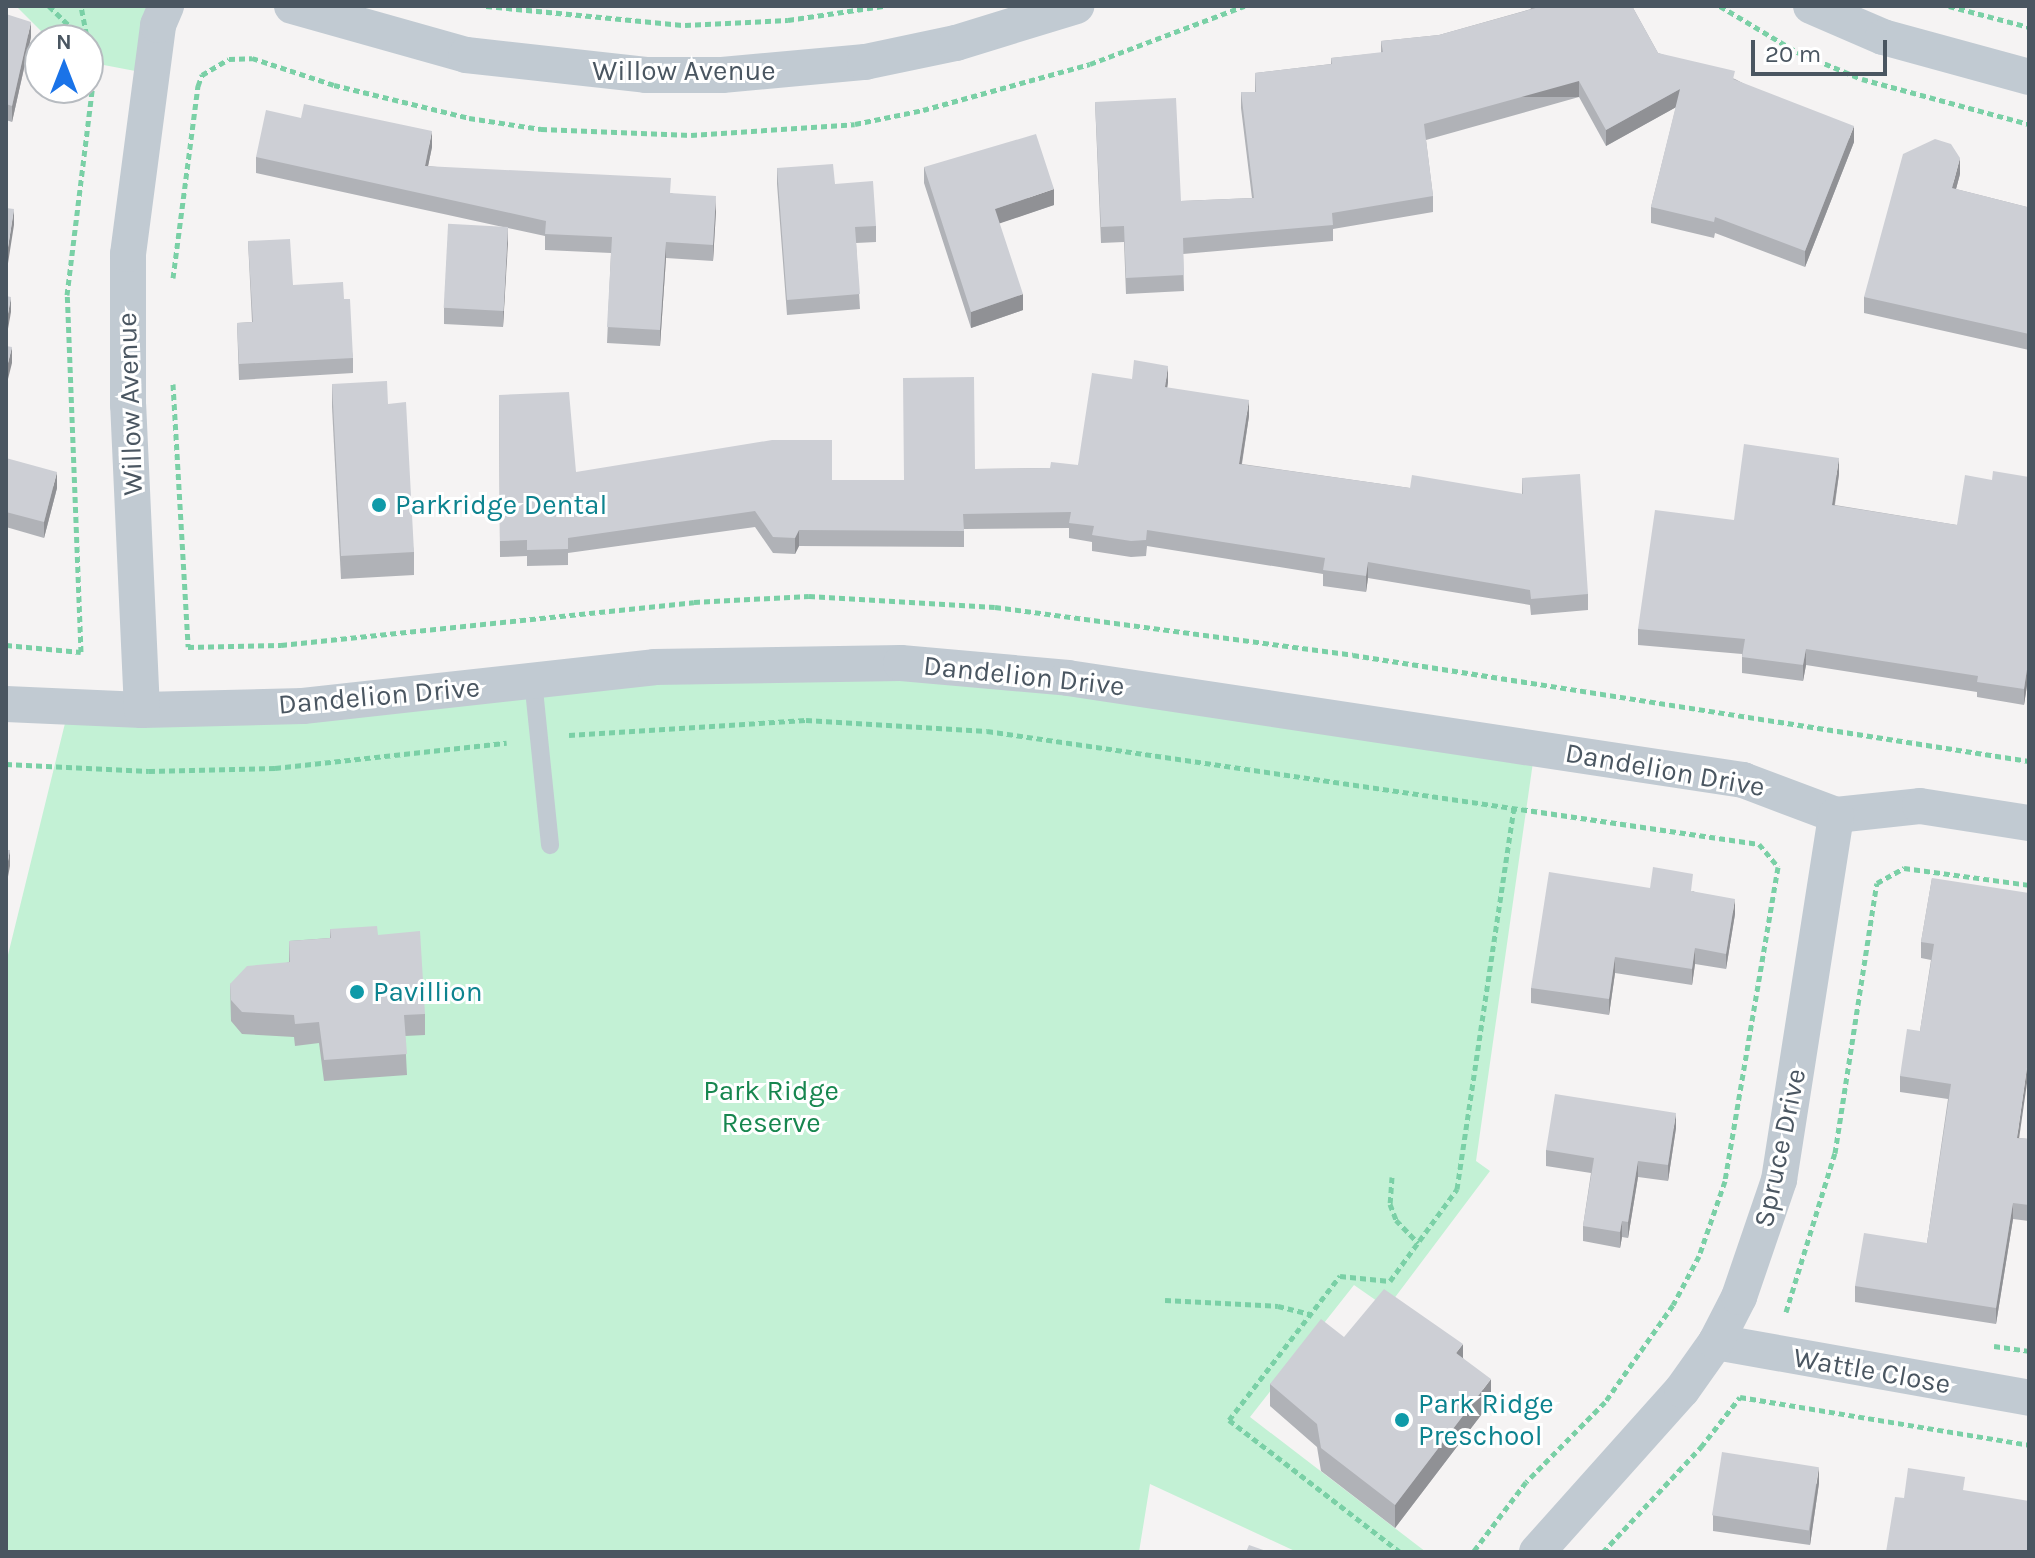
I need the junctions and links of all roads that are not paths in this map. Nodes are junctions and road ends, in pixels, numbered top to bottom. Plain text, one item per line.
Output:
1 (166, 6) edge
2 (292, 6) edge
3 (1076, 6) edge
4 (1811, 6) edge
5 (2029, 77) edge
6 (533, 680) junction
7 (6, 704) edge
8 (142, 710) junction
9 (1836, 815) junction
10 (2029, 823) edge
11 (550, 845) dead end
12 (1716, 1342) junction
13 (2029, 1398) edge
14 (1537, 1552) edge

1 - 8 street, Willow Avenue
2 - 3 street, Willow Avenue
4 - 5 street
6 - 8 street, Dandelion Drive
6 - 9 street, Dandelion Drive
6 - 11 lane
7 - 8 street, Dandelion Drive
9 - 10 street, Dandelion Drive
9 - 12 street, Spruce Drive
12 - 13 street, Wattle Close
12 - 14 street, Spruce Drive

